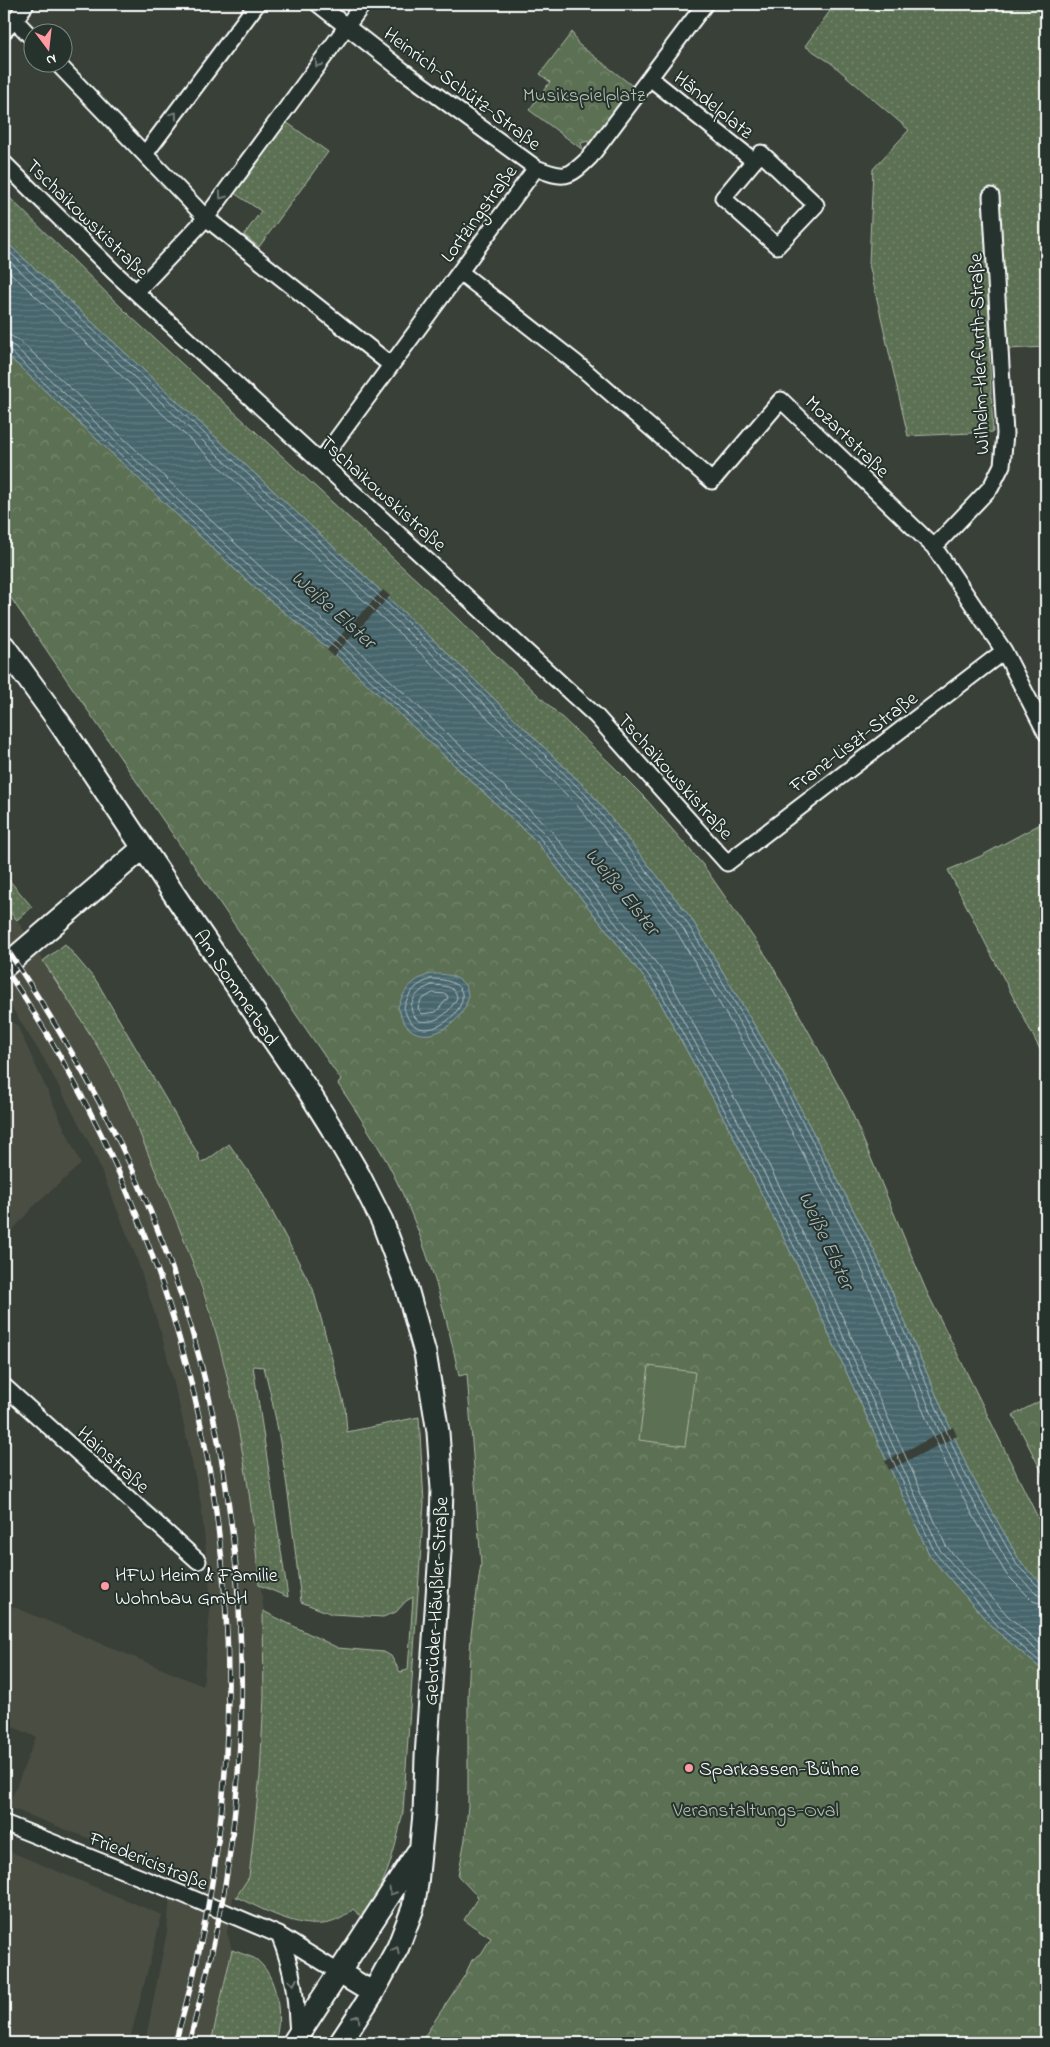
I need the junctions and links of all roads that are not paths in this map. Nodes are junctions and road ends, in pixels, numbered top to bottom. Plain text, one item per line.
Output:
1 (26, 4) edge
2 (257, 4) edge
3 (318, 4) edge
4 (362, 4) edge
5 (706, 4) edge
6 (15, 20) junction
7 (347, 25) junction
8 (22, 27) edge
9 (4, 31) edge
10 (66, 72) edge
11 (650, 78) junction
12 (144, 154) junction
13 (754, 161) junction
14 (4, 163) edge
15 (536, 168) junction
16 (991, 196) dead end
17 (206, 218) junction
18 (460, 272) junction
19 (136, 292) junction
20 (391, 365) junction
21 (320, 462) junction
22 (934, 547) junction
23 (4, 646) edge
24 (1004, 651) junction
25 (1046, 733) edge
26 (143, 848) junction
27 (727, 863) joint
28 (4, 967) edge
29 (425, 1353) joint
30 (4, 1386) edge
31 (198, 1561) dead end
32 (4, 1823) edge
33 (419, 1851) junction
34 (279, 1936) junction
35 (340, 1973) junction
36 (373, 1992) junction
37 (295, 2039) edge
38 (340, 2043) edge

1 - 6 street
12 -> 2 street
3 - 7 street, Heinrich-Schütz-Straße
4 - 7 street
5 - 11 street, Lortzingstraße
6 - 8 street
6 - 9 street
7 - 15 street, Heinrich-Schütz-Straße
7 -> 17 street
10 - 12 street
11 - 13 street, Händelplatz
11 - 15 street, Lortzingstraße
12 - 17 street
13 - 13 street, Händelplatz
14 - 19 street, Tschaikowskistraße
15 - 18 street, Lortzingstraße
16 - 22 street, Wilhelm-Herfurth-Straße
17 - 19 street
17 - 20 street
18 - 20 street, Lortzingstraße
18 - 22 street, Mozartstraße
19 - 21 street, Tschaikowskistraße
20 - 21 street, Lortzingstraße
21 - 27 street, Tschaikowskistraße
22 - 24 street, Mozartstraße
23 - 26 main road, Am Sommerbad
24 - 25 street, Mozartstraße
24 - 27 street, Franz-Liszt-Straße
26 - 28 main road
26 - 29 main road, Am Sommerbad
29 - 33 main road, Gebrüder-Häußler-Straße
30 - 31 street, Hainstraße
32 - 34 street, Friedericistraße
33 -> 35 main road, Gebrüder-Häußler-Straße
36 -> 33 main road, Gebrüder-Häußler-Straße
34 - 35 street, Friedericistraße
34 -> 37 street
35 - 36 main road
35 - 37 main road, Gebrüder-Häußler-Straße
38 -> 36 main road, Gebrüder-Häußler-Straße

